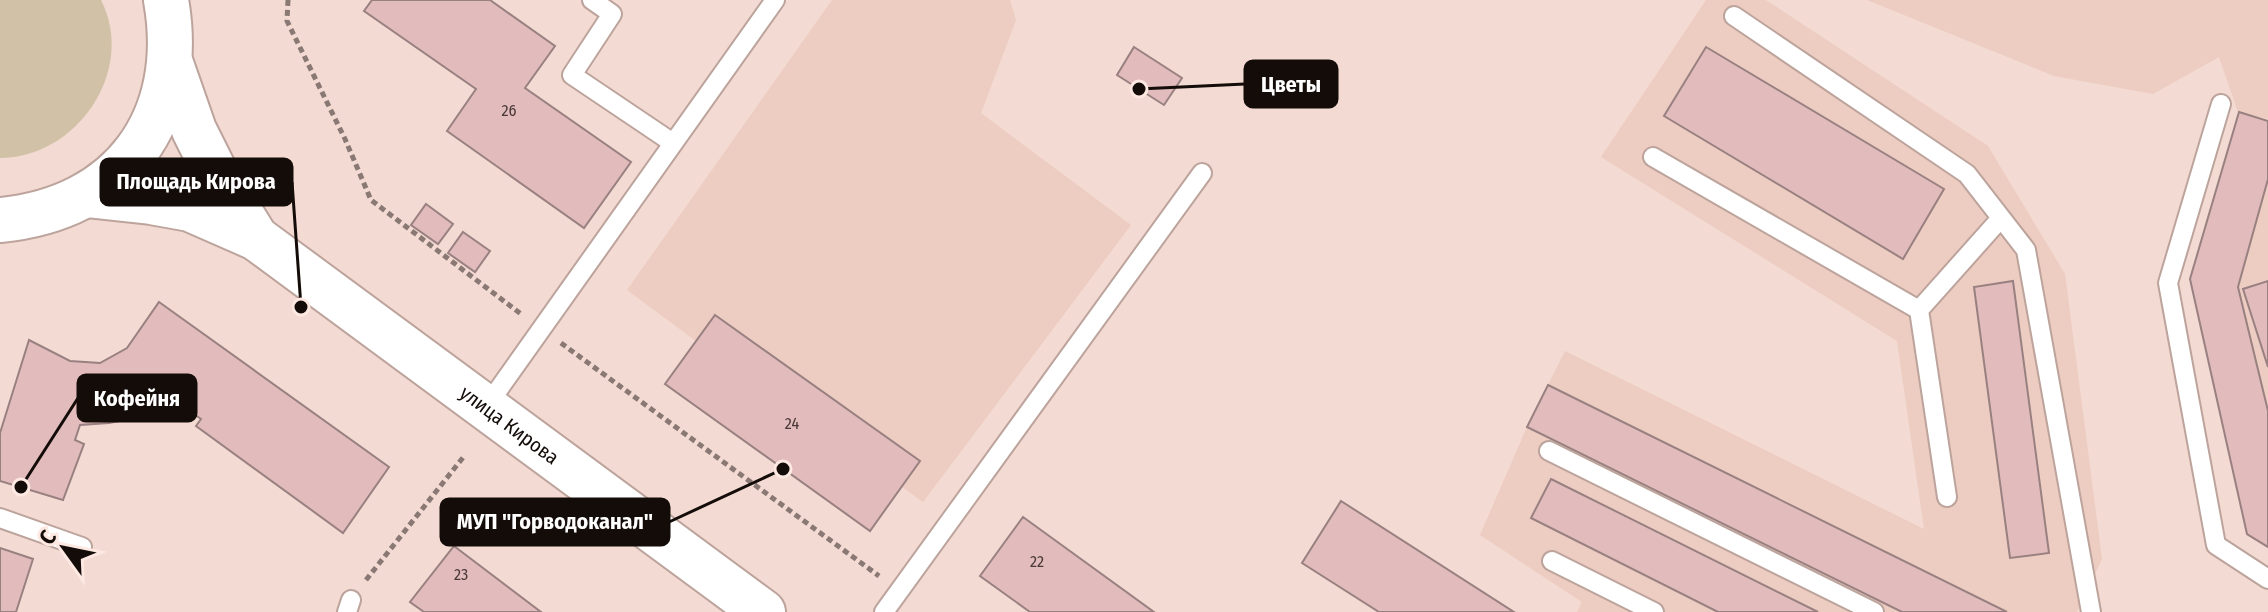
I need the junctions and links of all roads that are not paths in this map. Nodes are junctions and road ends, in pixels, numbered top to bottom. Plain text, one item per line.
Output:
1 (166, 0) edge
2 (592, 0) edge
3 (775, 0) edge
4 (1734, 16) dead end
5 (171, 64) junction
6 (2221, 104) dead end
7 (673, 143) junction
8 (1653, 157) dead end
9 (1202, 173) dead end
10 (86, 195) junction
11 (2001, 218) junction
12 (9, 224) edge
13 (256, 238) junction
14 (1919, 310) junction
15 (486, 407) junction
16 (1549, 451) dead end
17 (1947, 497) dead end
18 (0, 518) edge
19 (82, 547) dead end
20 (1552, 561) dead end
21 (2268, 579) edge
22 (763, 612) edge
23 (884, 612) edge
24 (1654, 612) edge
25 (1874, 612) edge
26 (2091, 612) edge

1 - 5 main road
2 - 7 lane
3 - 7 lane
4 - 11 lane
5 - 10 main road
5 - 13 main road, улица Кирова
6 - 21 lane
7 - 15 lane
8 - 14 lane
9 - 23 lane
10 - 12 main road
10 - 13 main road, улица Кирова
11 - 14 lane
11 - 26 lane
13 - 15 main road, улица Кирова
14 - 17 lane
15 - 22 main road, улица Кирова
16 - 25 lane
18 - 19 lane
20 - 24 lane

